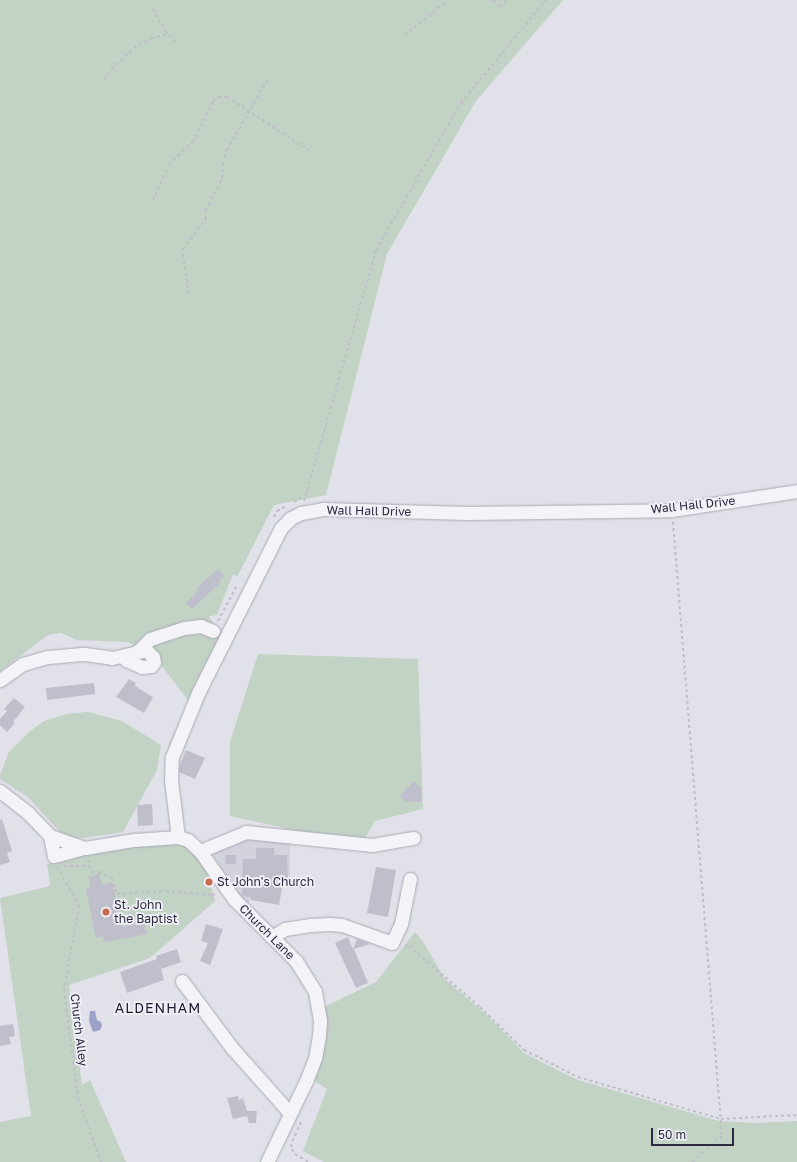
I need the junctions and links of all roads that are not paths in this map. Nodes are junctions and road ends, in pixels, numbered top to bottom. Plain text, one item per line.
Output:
1 (797, 491) edge
2 (213, 631) dead end
3 (137, 652) junction
4 (123, 656) junction
5 (0, 680) edge
6 (0, 791) edge
7 (50, 836) junction
8 (178, 837) junction
9 (413, 838) dead end
10 (84, 848) junction
11 (200, 851) junction
12 (410, 879) dead end
13 (272, 937) junction
14 (182, 981) dead end
15 (290, 1113) junction
16 (267, 1162) edge

1 - 8 street, Wall Hall Drive
2 - 3 street
3 - 4 street
3 - 4 street
4 - 5 street
6 - 7 street
7 - 10 street
7 - 10 street
8 - 10 street
8 - 11 street, Church Lane
9 - 11 street
11 - 13 street, Church Lane
12 - 13 street
13 - 15 street, Church Lane
14 - 15 street
15 - 16 street, Church Lane

